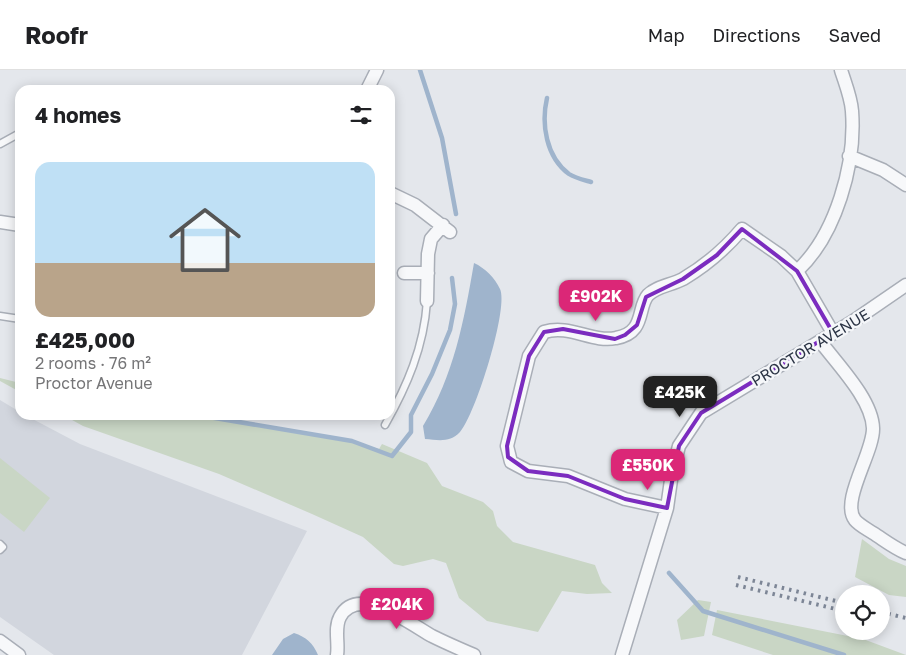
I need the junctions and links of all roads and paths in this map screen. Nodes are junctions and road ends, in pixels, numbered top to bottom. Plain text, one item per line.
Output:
1 (377, 70) edge
2 (841, 70) edge
3 (370, 85) edge
4 (15, 136) edge
5 (0, 144) edge
6 (850, 156) junction
7 (906, 185) edge
8 (395, 195) edge
9 (0, 222) edge
10 (15, 224) edge
11 (798, 271) junction
12 (404, 272) dead end
13 (428, 272) junction
14 (906, 285) edge
15 (427, 301) joint
16 (0, 316) edge
17 (15, 318) edge
18 (833, 333) junction
19 (820, 341) junction
20 (395, 407) edge
21 (388, 420) edge
22 (385, 425) dead end
23 (667, 508) junction
24 (0, 544) edge
25 (0, 550) edge
26 (906, 553) edge
27 (0, 641) edge
28 (18, 655) edge
29 (338, 655) edge
30 (474, 655) edge
31 (622, 655) edge

1 - 3 street
2 - 6 street
4 - 5 lane
6 - 7 street
6 - 11 street
8 - 13 street
9 - 10 street
11 - 18 street
11 - 23 street
12 - 13 street
13 - 15 street
14 - 18 street, PROCTOR AVENUE
15 - 20 lane
16 - 17 lane
18 - 19 street, PROCTOR AVENUE
19 - 23 street, PROCTOR AVENUE
19 - 26 street
21 - 22 lane
23 - 31 street, PROCTOR AVENUE
24 - 25 lane
27 - 28 street
29 - 30 street

